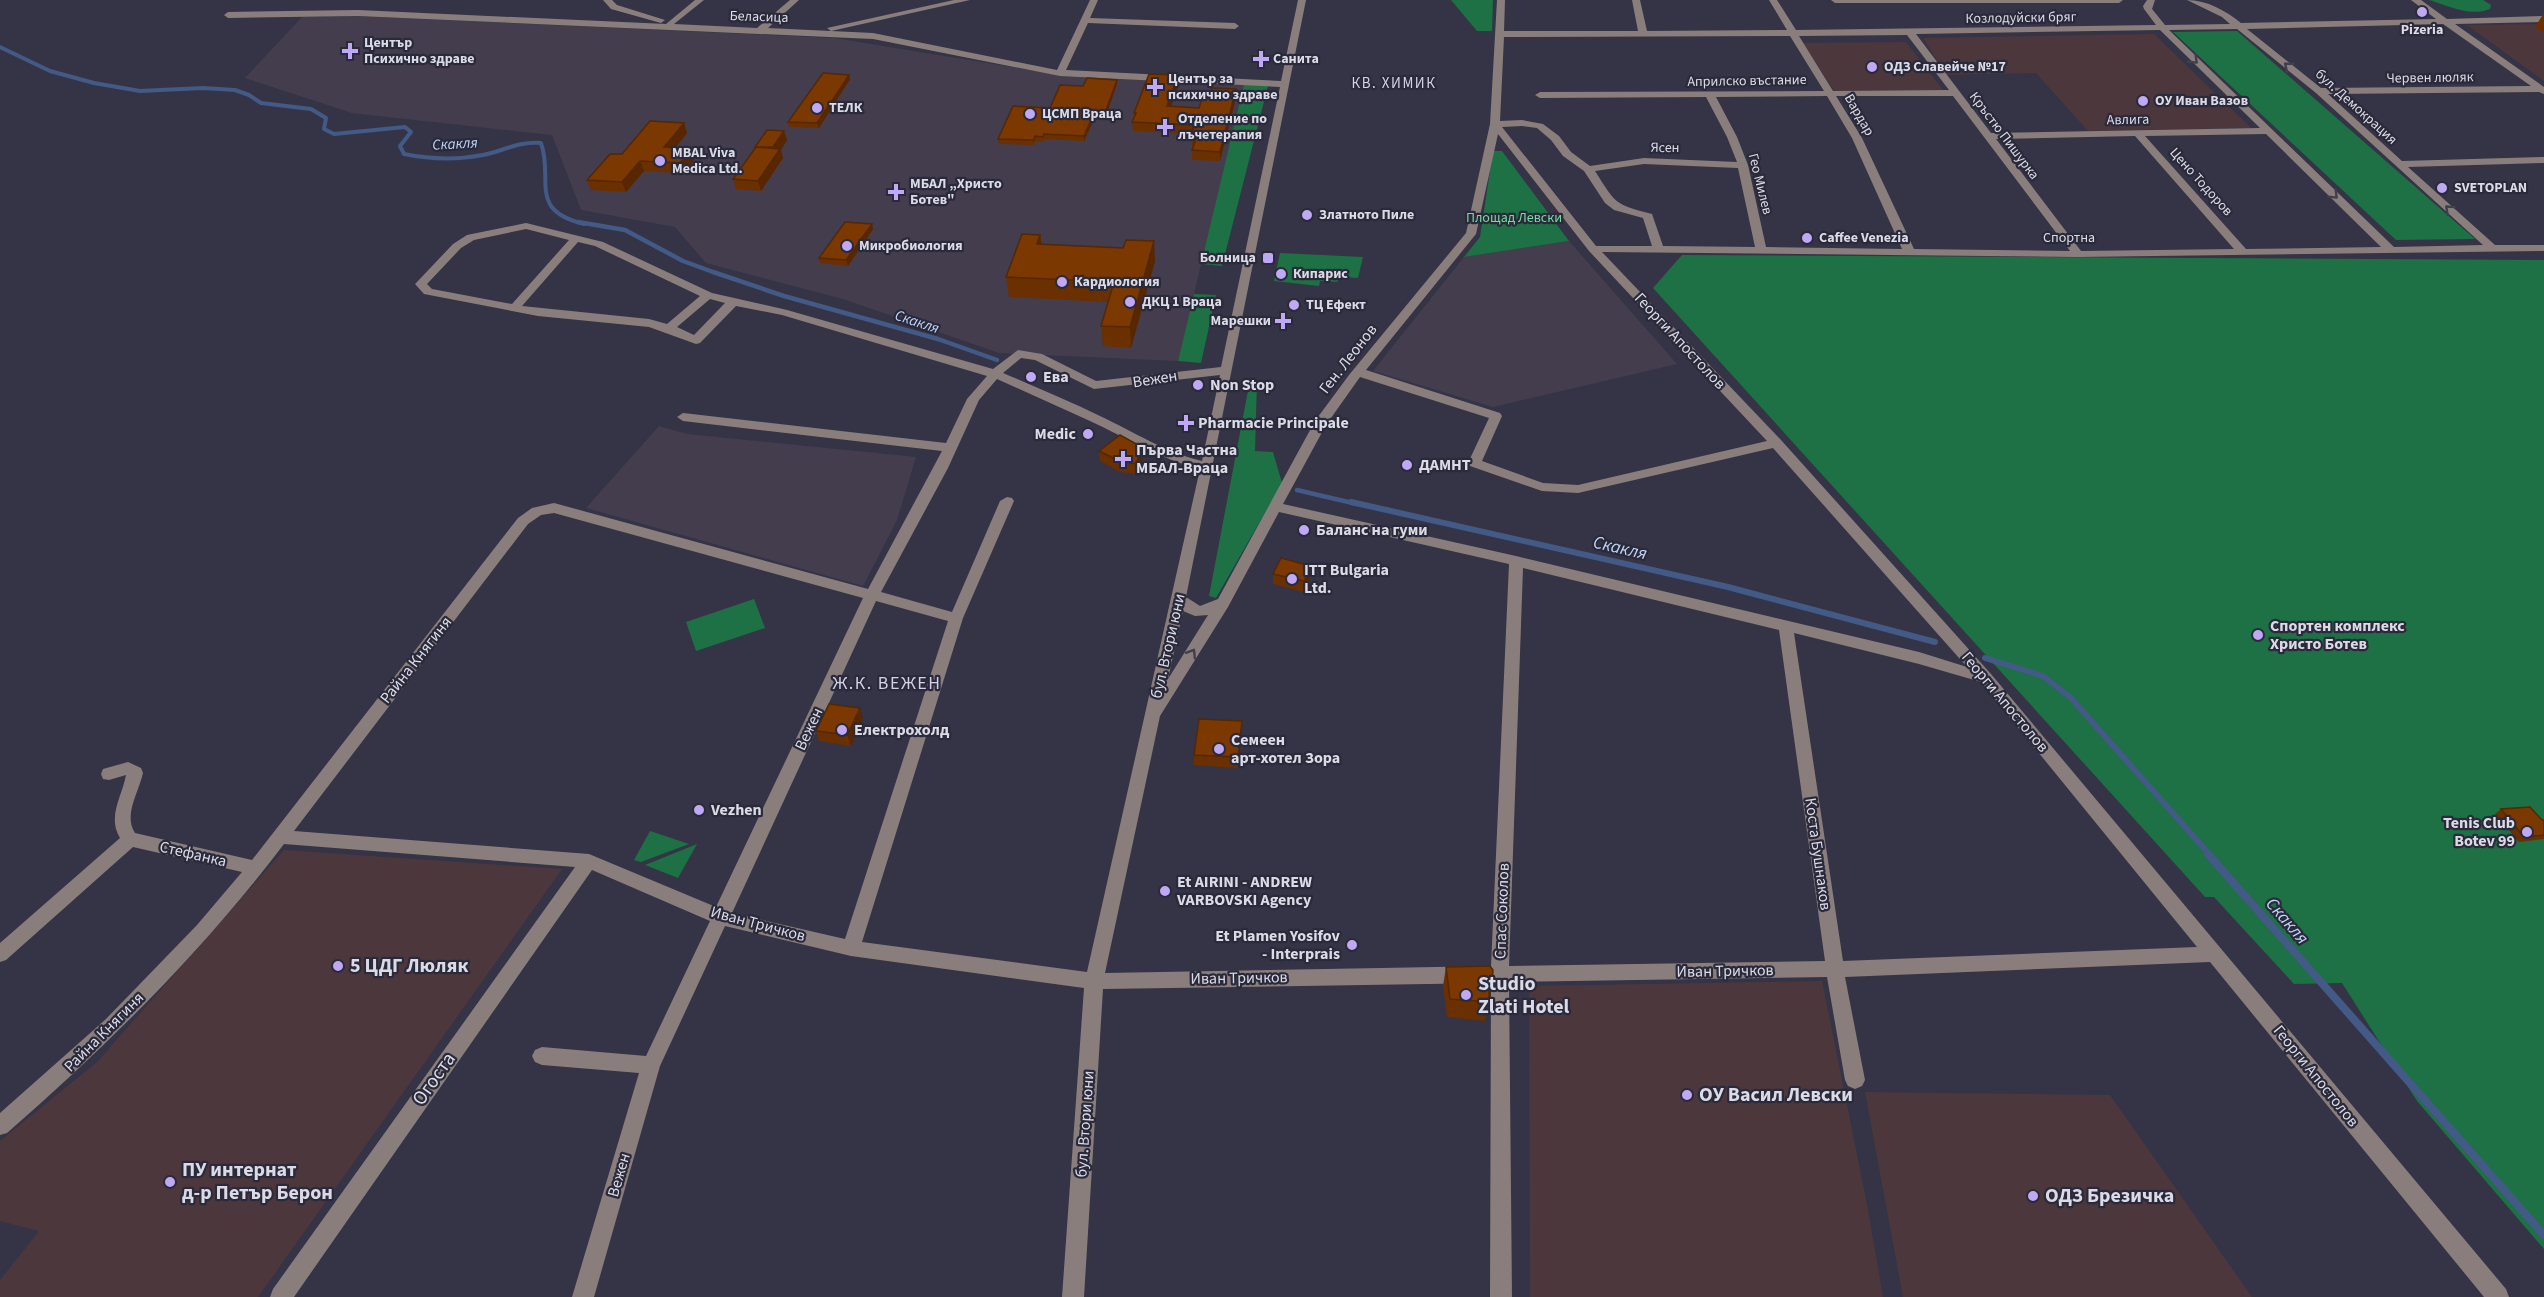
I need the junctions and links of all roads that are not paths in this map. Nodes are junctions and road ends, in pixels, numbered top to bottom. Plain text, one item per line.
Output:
1 (607, 0) edge
2 (700, 0) edge
3 (795, 0) edge
4 (966, 0) edge
5 (1094, 0) edge
6 (1302, 0) edge
7 (1501, 0) edge
8 (1636, 0) edge
9 (1773, 0) edge
10 (1835, 0) edge
11 (2068, 0) edge
12 (2118, 0) edge
13 (2151, 0) edge
14 (2191, 0) edge
15 (2415, 0) edge
16 (228, 15) dead end
17 (2544, 19) edge
18 (1085, 20) junction
19 (2446, 22) junction
20 (670, 23) junction
21 (1235, 26) dead end
22 (2241, 27) junction
23 (687, 28) junction
24 (2163, 29) junction
25 (760, 30) junction
26 (804, 32) junction
27 (1910, 33) junction
28 (1498, 34) junction
29 (1643, 35) junction
30 (1794, 35) junction
31 (1060, 73) junction
32 (1285, 84) junction
33 (2543, 90) edge
34 (2319, 91) junction
35 (1830, 93) junction
36 (1955, 93) junction
37 (1710, 95) junction
38 (1540, 96) dead end
39 (1495, 124) junction
40 (2269, 131) junction
41 (2137, 133) junction
42 (1987, 136) junction
43 (2544, 160) edge
44 (2399, 164) junction
45 (1743, 165) junction
46 (1588, 170) junction
47 (576, 238) junction
48 (2544, 248) edge
49 (1593, 249) junction
50 (2493, 249) junction
51 (1761, 250) junction
52 (2391, 250) junction
53 (1659, 251) junction
54 (1909, 251) junction
55 (2242, 251) junction
56 (2078, 254) junction
57 (708, 295) junction
58 (734, 301) junction
59 (515, 306) junction
60 (669, 328) junction
61 (1227, 370) junction
62 (1358, 372) junction
63 (995, 374) junction
64 (683, 417) dead end
65 (1776, 443) junction
66 (951, 448) junction
67 (1208, 466) junction
68 (1006, 501) dead end
69 (1275, 507) junction
70 (1516, 561) junction
71 (872, 595) junction
72 (1179, 599) junction
73 (1223, 603) junction
74 (956, 618) junction
75 (1786, 626) junction
76 (1986, 678) junction
77 (1150, 721) junction
78 (109, 774) dead end
79 (280, 837) junction
80 (130, 840) junction
81 (589, 861) junction
82 (256, 868) junction
83 (722, 918) junction
84 (851, 948) junction
85 (0, 954) edge
86 (2216, 954) junction
87 (1835, 969) junction
88 (1500, 973) junction
89 (1094, 981) junction
90 (542, 1056) dead end
91 (651, 1065) junction
92 (1855, 1080) dead end
93 (0, 1126) edge
94 (281, 1297) edge
95 (583, 1297) edge
96 (1074, 1297) edge
97 (1502, 1297) edge
98 (2498, 1297) edge

1 - 20 street
2 - 20 street
3 - 25 street
4 - 26 street
5 - 18 street
6 - 32 street, бул. Втори юни
7 - 28 street, Ген. Леонов
8 - 29 street
9 - 30 street, Вардар
10 - 11 street
11 - 12 street
13 - 24 street
14 - 22 street, бул. Демокрация
15 - 19 street
16 - 23 street, Беласица
17 - 19 street, Козлодуйски бряг
18 - 21 street
18 - 31 street
19 - 22 street, Козлодуйски бряг
19 - 33 street
20 - 23 street
22 - 24 street, Козлодуйски бряг
34 -> 22 street, бул. Демокрация
23 - 25 street, Беласица
24 - 27 street, Козлодуйски бряг
24 -> 40 street
25 - 26 street, Беласица
26 - 31 street, Беласица
27 - 30 street, Козлодуйски бряг
27 - 36 street, Кръстю Пишурка
28 - 29 street, Козлодуйски бряг
28 - 39 street, Ген. Леонов
29 - 30 street, Козлодуйски бряг
30 - 35 street, Вардар
31 - 32 street, Беласица
32 - 61 street, бул. Втори юни
33 - 34 street, Червен люляк
34 - 44 street, бул. Демокрация
35 - 36 street, Априлско въстание
35 - 37 street, Априлско въстание
35 - 54 street, Вардар
36 - 42 street, Кръстю Пишурка
37 - 38 street, Априлско въстание
37 - 45 street, Гео Милев
39 - 46 street
39 - 49 street, Георги Апостолов
39 - 62 street, Ген. Леонов
40 - 41 street, Авлига
40 -> 52 street
41 - 42 street, Авлига
41 - 55 street, Цено Тодоров
42 - 56 street, Кръстю Пишурка
43 - 44 street
50 -> 44 street, бул. Демокрация
45 - 46 street, Ясен
45 - 51 street, Гео Милев
46 - 53 street
47 - 57 street
47 - 59 street
47 - 59 street
48 - 50 street, Спортна
49 - 53 street, Спортна
49 - 65 street, Георги Апостолов
50 - 52 street, Спортна
51 - 53 street, Спортна
51 - 54 street, Спортна
52 - 55 street, Спортна
54 - 56 street, Спортна
55 - 56 street, Спортна
57 - 58 street
57 - 60 street
58 - 60 street
58 - 63 street
59 - 60 street
61 - 63 street, Вежен
61 - 67 street, бул. Втори юни
62 - 65 street
62 - 69 street, Ген. Леонов
63 - 66 street, Вежен
63 - 67 street
64 - 66 street
65 - 76 street, Георги Апостолов
66 - 71 street, Вежен
67 - 72 street, бул. Втори юни
68 - 74 street
69 - 70 street
69 - 73 street, Ген. Леонов
70 - 75 street
70 - 88 street, Спас Соколов
71 - 74 street, Райна Княгиня
71 - 79 street, Райна Княгиня
71 - 83 street, Вежен
72 - 73 street
72 - 77 street, бул. Втори юни
77 -> 73 street, Ген. Леонов
74 - 84 street
75 - 76 street
75 - 87 street, Коста Бушнаков
76 - 86 street, Георги Апостолов
77 - 89 street, бул. Втори юни
78 - 80 street
79 - 81 street, Иван Тричков
79 - 82 street, Райна Княгиня
80 - 82 street, Стефанка
80 - 85 street
81 - 83 street, Иван Тричков
81 - 94 street, Огоста
82 - 93 street, Райна Княгиня
83 - 84 street, Иван Тричков
83 - 91 street, Вежен
84 - 89 street, Иван Тричков
86 - 87 street, Иван Тричков
86 - 98 street, Георги Апостолов
87 - 88 street, Иван Тричков
87 - 92 street, Коста Бушнаков
88 - 89 street, Иван Тричков
88 - 97 street, Спас Соколов
89 - 96 street, бул. Втори юни
90 - 91 street
91 - 95 street, Вежен

